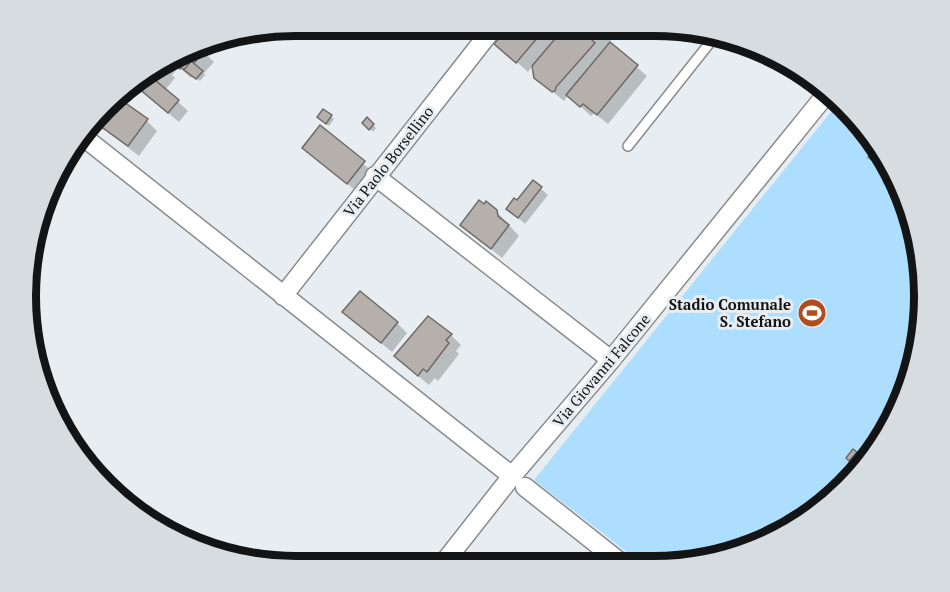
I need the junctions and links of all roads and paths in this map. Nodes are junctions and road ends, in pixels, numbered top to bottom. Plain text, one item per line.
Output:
1 (487, 36) edge
2 (710, 42) edge
3 (822, 99) edge
4 (88, 141) edge
5 (628, 146) dead end
6 (375, 176) junction
7 (284, 296) junction
8 (611, 360) junction
9 (518, 482) junction
10 (450, 556) edge
11 (612, 556) edge

1 - 6 street, Via Paolo Borsellino
2 - 5 lane
3 - 8 street, Via Giovanni Falcone
4 - 7 street
6 - 7 street, Via Paolo Borsellino
6 - 8 street
7 - 9 street
8 - 9 street, Via Giovanni Falcone
9 - 10 street, Via Giovanni Falcone
9 - 11 street

